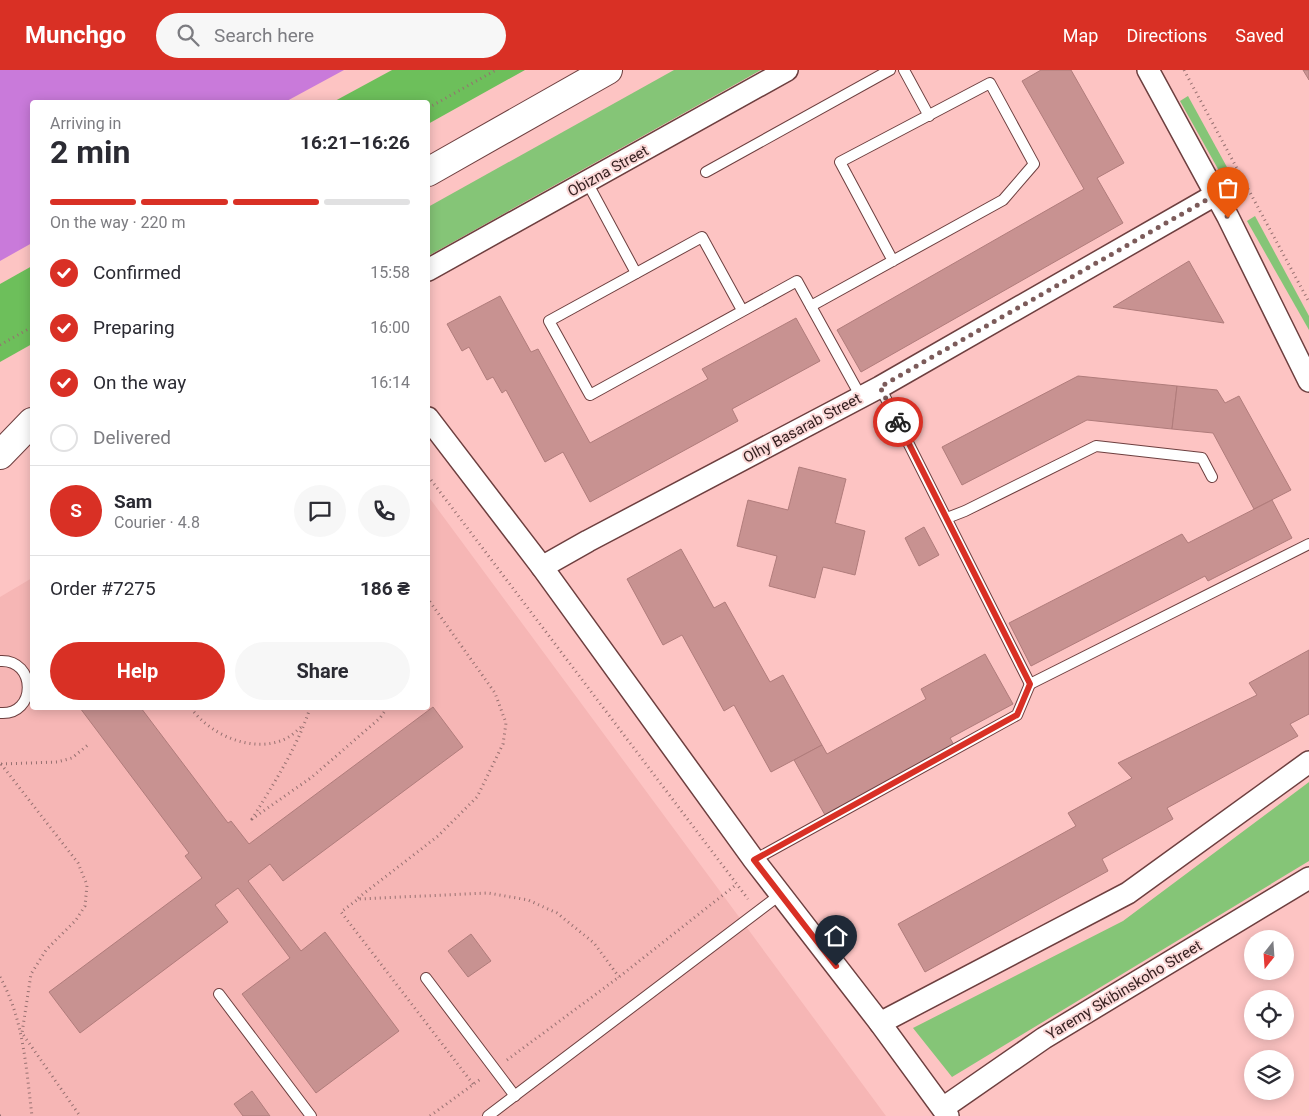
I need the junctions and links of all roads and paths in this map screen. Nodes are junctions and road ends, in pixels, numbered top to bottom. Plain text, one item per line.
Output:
1 (496, 70) edge
2 (608, 70) edge
3 (787, 70) edge
4 (890, 70) edge
5 (904, 70) edge
6 (1148, 70) edge
7 (1184, 70) edge
8 (430, 107) edge
9 (929, 116) junction
10 (430, 171) edge
11 (706, 172) dead end
12 (587, 182) junction
13 (1215, 195) junction
14 (893, 261) junction
15 (430, 269) edge
16 (636, 273) junction
17 (1309, 302) edge
18 (811, 306) junction
19 (742, 310) junction
20 (30, 328) edge
21 (0, 345) edge
22 (1309, 381) edge
23 (880, 387) junction
24 (861, 397) junction
25 (430, 421) edge
26 (30, 424) edge
27 (0, 455) edge
28 (1212, 477) dead end
29 (430, 479) edge
30 (947, 518) junction
31 (1309, 544) edge
32 (542, 567) junction
33 (430, 602) edge
34 (0, 661) edge
35 (1030, 684) junction
36 (30, 694) edge
37 (192, 710) edge
38 (309, 710) edge
39 (386, 710) edge
40 (0, 713) edge
41 (305, 724) junction
42 (89, 744) dead end
43 (1309, 762) edge
44 (0, 764) edge
45 (754, 860) junction
46 (1309, 878) edge
47 (737, 884) junction
48 (781, 894) junction
49 (358, 899) junction
50 (758, 912) junction
51 (0, 977) edge
52 (619, 977) junction
53 (426, 978) dead end
54 (219, 994) dead end
55 (880, 1023) junction
56 (22, 1033) junction
57 (494, 1069) junction
58 (473, 1084) junction
59 (515, 1096) junction
60 (945, 1112) edge
61 (32, 1116) edge
62 (80, 1116) edge
63 (311, 1116) edge
64 (430, 1116) edge
65 (488, 1116) edge

1 - 8 path
2 - 10 highway
3 - 12 street, Obizna Street
4 - 11 lane
5 - 9 lane
6 - 13 street
7 - 17 path
9 - 14 lane
9 - 14 lane
12 - 15 street, Obizna Street
12 - 16 lane
13 - 22 street
13 - 23 street, Olhy Basarab Street
14 - 18 lane
16 - 19 lane
16 - 19 lane
18 - 19 lane
18 - 24 lane
20 - 21 path
23 - 24 street, Olhy Basarab Street
23 - 30 lane
24 - 32 street, Olhy Basarab Street
25 - 32 street
26 - 27 highway
28 - 30 lane
29 - 47 path
30 - 35 lane
31 - 35 lane
32 - 45 street
33 - 49 path
34 - 36 lane
35 - 45 lane
36 - 40 lane
37 - 41 path
38 - 41 path
39 - 41 path
42 - 44 path
43 - 55 street
44 - 56 path
45 - 48 street
46 - 60 street, Yaremy Skibinskoho Street
47 - 50 path
47 - 52 path
48 - 50 lane
48 - 55 street
49 - 52 path
49 - 58 path
50 - 59 lane
51 - 56 path
52 - 57 path
53 - 57 lane
54 - 63 lane
55 - 60 street
56 - 61 path
56 - 62 path
57 - 58 path
57 - 59 lane
58 - 64 path
59 - 65 lane

